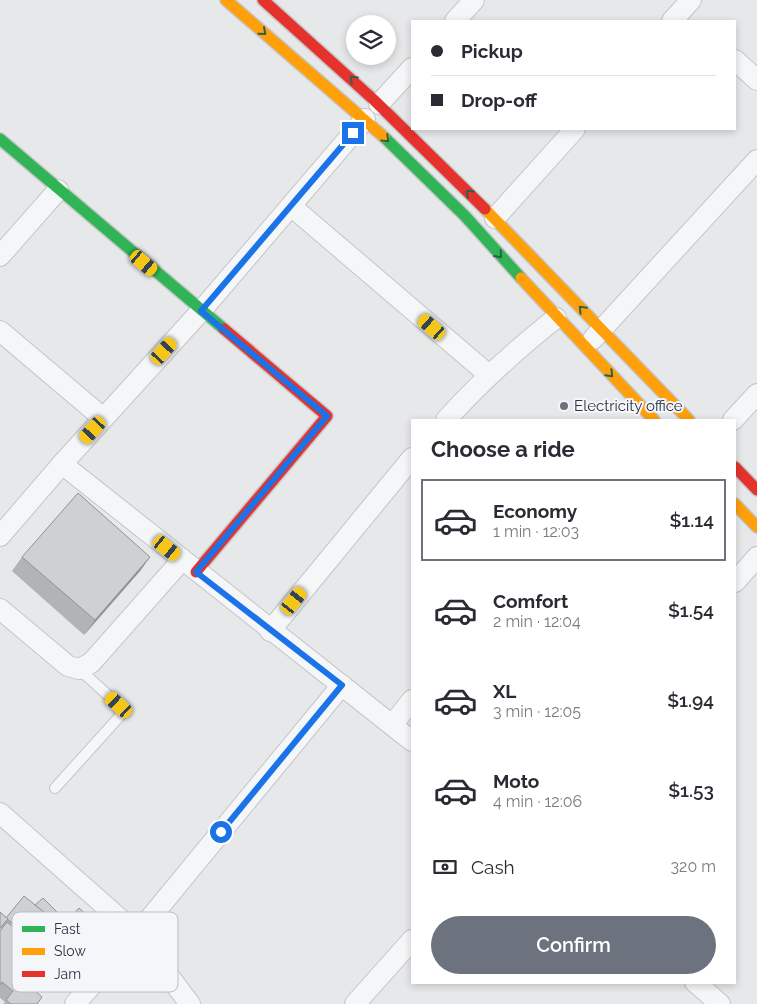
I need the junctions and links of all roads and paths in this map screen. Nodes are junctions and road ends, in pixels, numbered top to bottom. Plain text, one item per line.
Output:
1 (226, 0) edge
2 (263, 0) edge
3 (474, 0) edge
4 (456, 20) edge
5 (736, 61) edge
6 (411, 69) edge
7 (757, 80) edge
8 (379, 104) junction
9 (366, 119) junction
10 (575, 130) edge
11 (0, 140) edge
12 (757, 160) edge
13 (58, 190) junction
14 (291, 206) junction
15 (495, 218) junction
16 (0, 256) edge
17 (201, 311) junction
18 (556, 318) junction
19 (601, 330) junction
20 (0, 331) edge
21 (585, 348) junction
22 (489, 375) junction
23 (757, 394) edge
24 (103, 418) junction
25 (649, 418) edge
26 (447, 419) edge
27 (688, 419) edge
28 (734, 419) edge
29 (411, 459) edge
30 (62, 464) junction
31 (736, 468) edge
32 (757, 490) edge
33 (736, 505) edge
34 (757, 527) edge
35 (0, 536) edge
36 (757, 557) edge
37 (189, 566) junction
38 (736, 581) edge
39 (0, 609) edge
40 (270, 631) junction
41 (79, 670) junction
42 (342, 685) junction
43 (411, 701) edge
44 (393, 724) junction
45 (411, 740) edge
46 (55, 788) dead end
47 (0, 813) edge
48 (112, 912) edge
49 (155, 912) edge
50 (411, 941) edge
51 (697, 984) edge
52 (178, 988) edge
53 (86, 992) edge
54 (75, 1004) edge
55 (190, 1004) edge
56 (355, 1004) edge
57 (720, 1004) edge

1 -> 9 street
8 -> 2 street
3 - 4 street
5 - 7 street
6 - 8 street
15 -> 8 street
9 - 14 street
9 -> 18 street
10 - 15 street
11 - 13 street
12 - 19 street
13 - 16 street
13 - 17 street
14 - 17 street
14 - 22 street
19 -> 15 street
17 - 24 street
17 - 37 street
18 - 21 street
18 - 22 street
19 - 21 street
19 - 27 street
20 - 24 street
21 -> 25 street
22 - 26 street
23 - 28 street
24 - 30 street
29 - 40 street
30 - 35 street
30 - 37 street
31 - 32 street
33 - 34 street
36 - 38 street
37 - 40 street
37 - 41 street
39 - 41 street
40 - 42 street
41 - 46 lane
42 - 44 street
42 - 49 street
43 - 44 street
44 - 45 street
47 - 48 street
50 - 56 street
51 - 57 street
52 - 55 street
53 - 54 street

